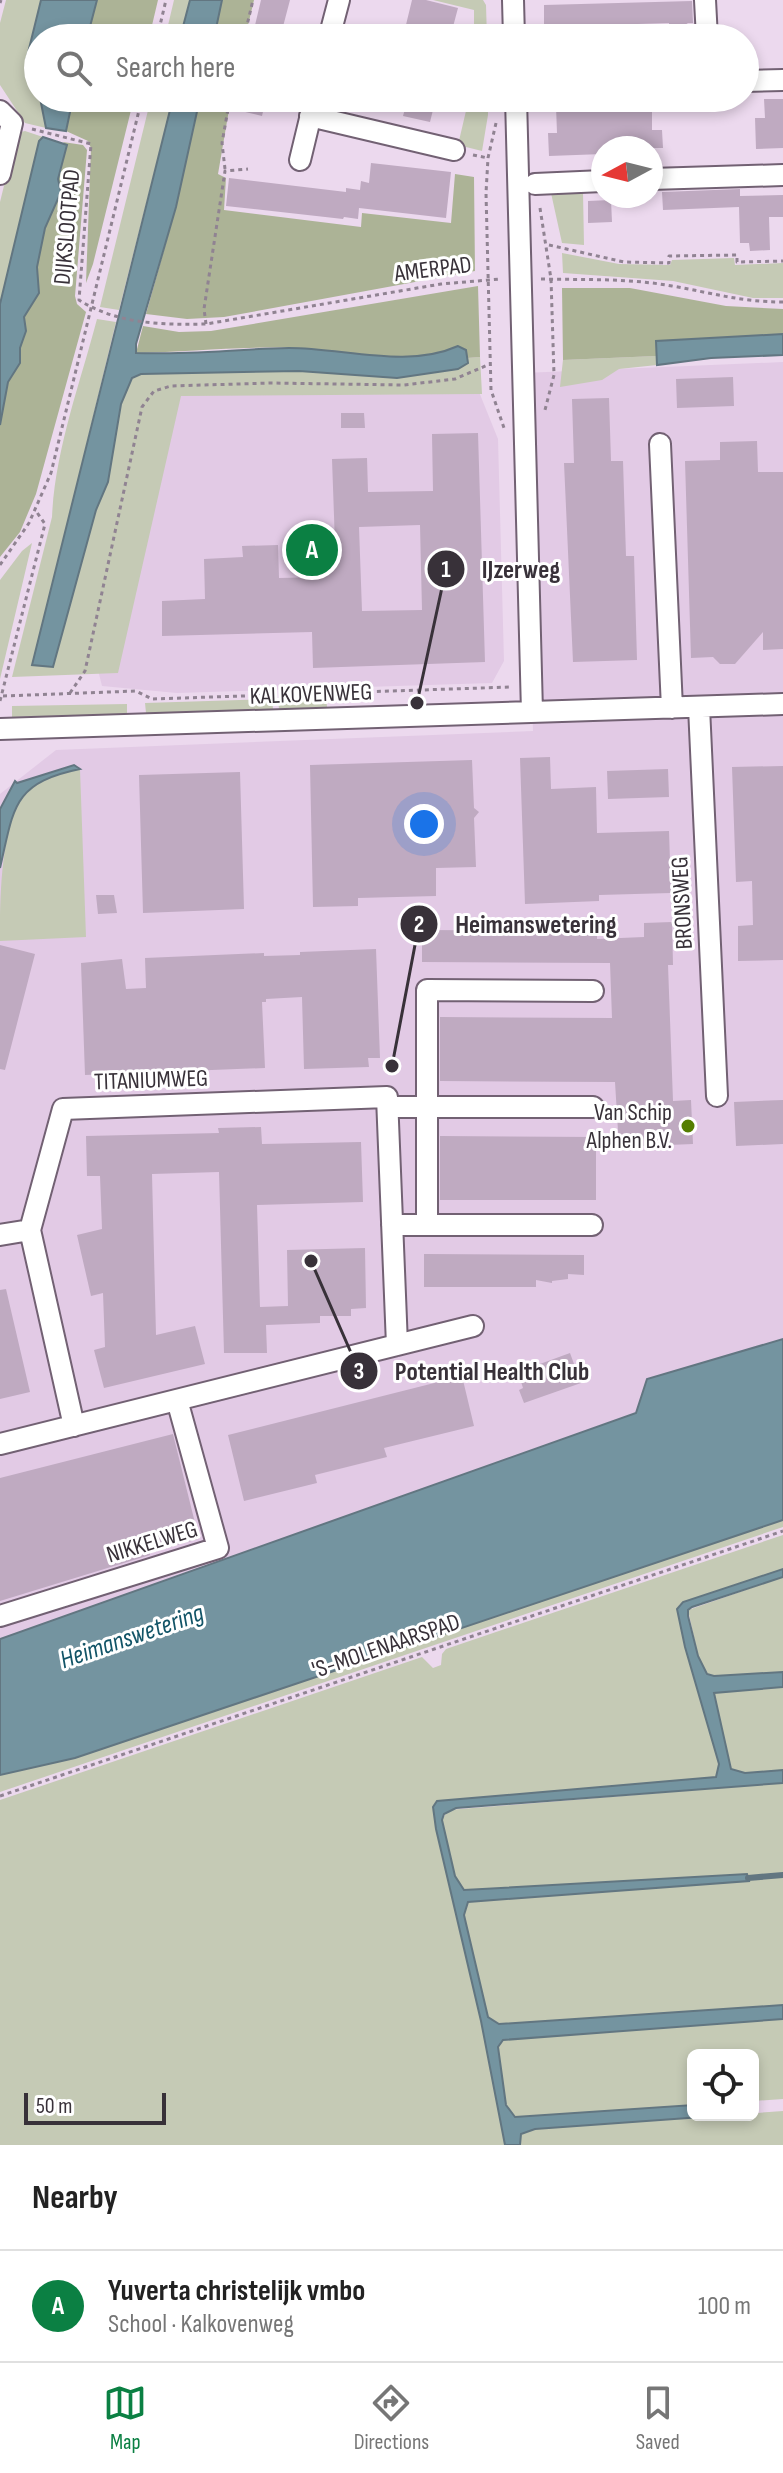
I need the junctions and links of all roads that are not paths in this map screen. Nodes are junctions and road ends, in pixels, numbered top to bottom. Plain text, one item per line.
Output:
1 (339, 0) edge
2 (513, 0) edge
3 (705, 0) edge
4 (333, 24) edge
5 (514, 24) edge
6 (706, 24) edge
7 (783, 80) edge
8 (759, 81) edge
9 (0, 111) edge
10 (311, 112) edge
11 (329, 112) edge
12 (516, 112) edge
13 (454, 150) dead end
14 (300, 160) dead end
15 (0, 174) edge
16 (783, 175) edge
17 (663, 179) edge
18 (591, 182) edge
19 (535, 184) road end
20 (660, 444) dead end
21 (783, 704) edge
22 (699, 707) junction
23 (672, 708) junction
24 (532, 712) junction
25 (0, 729) edge
26 (593, 991) dead end
27 (717, 1096) dead end
28 (388, 1107) junction
29 (427, 1107) junction
30 (593, 1107) dead end
31 (392, 1225) junction
32 (427, 1225) junction
33 (592, 1225) dead end
34 (30, 1230) junction
35 (0, 1235) edge
36 (473, 1326) dead end
37 (397, 1345) junction
38 (177, 1400) junction
39 (74, 1426) junction
40 (0, 1444) edge
41 (0, 1616) edge

1 - 4 street
2 - 5 street
3 - 6 street
7 - 8 street
9 - 15 street
10 - 14 street
11 - 13 street
12 - 24 street
16 - 17 street
18 - 19 street
20 - 23 street
21 - 22 street, KALKOVENWEG
22 - 23 street, KALKOVENWEG
22 - 27 street, BRONSWEG
23 - 24 street, KALKOVENWEG
24 - 25 street, KALKOVENWEG
26 - 29 street
28 - 29 street, TITANIUMWEG
28 - 31 street
28 - 34 street, TITANIUMWEG
29 - 30 street, TITANIUMWEG
29 - 32 street
31 - 32 street
31 - 37 street
32 - 33 street
34 - 35 street
34 - 39 street
36 - 37 street
37 - 38 street
38 - 39 street
38 - 41 street, NIKKELWEG
39 - 40 street

